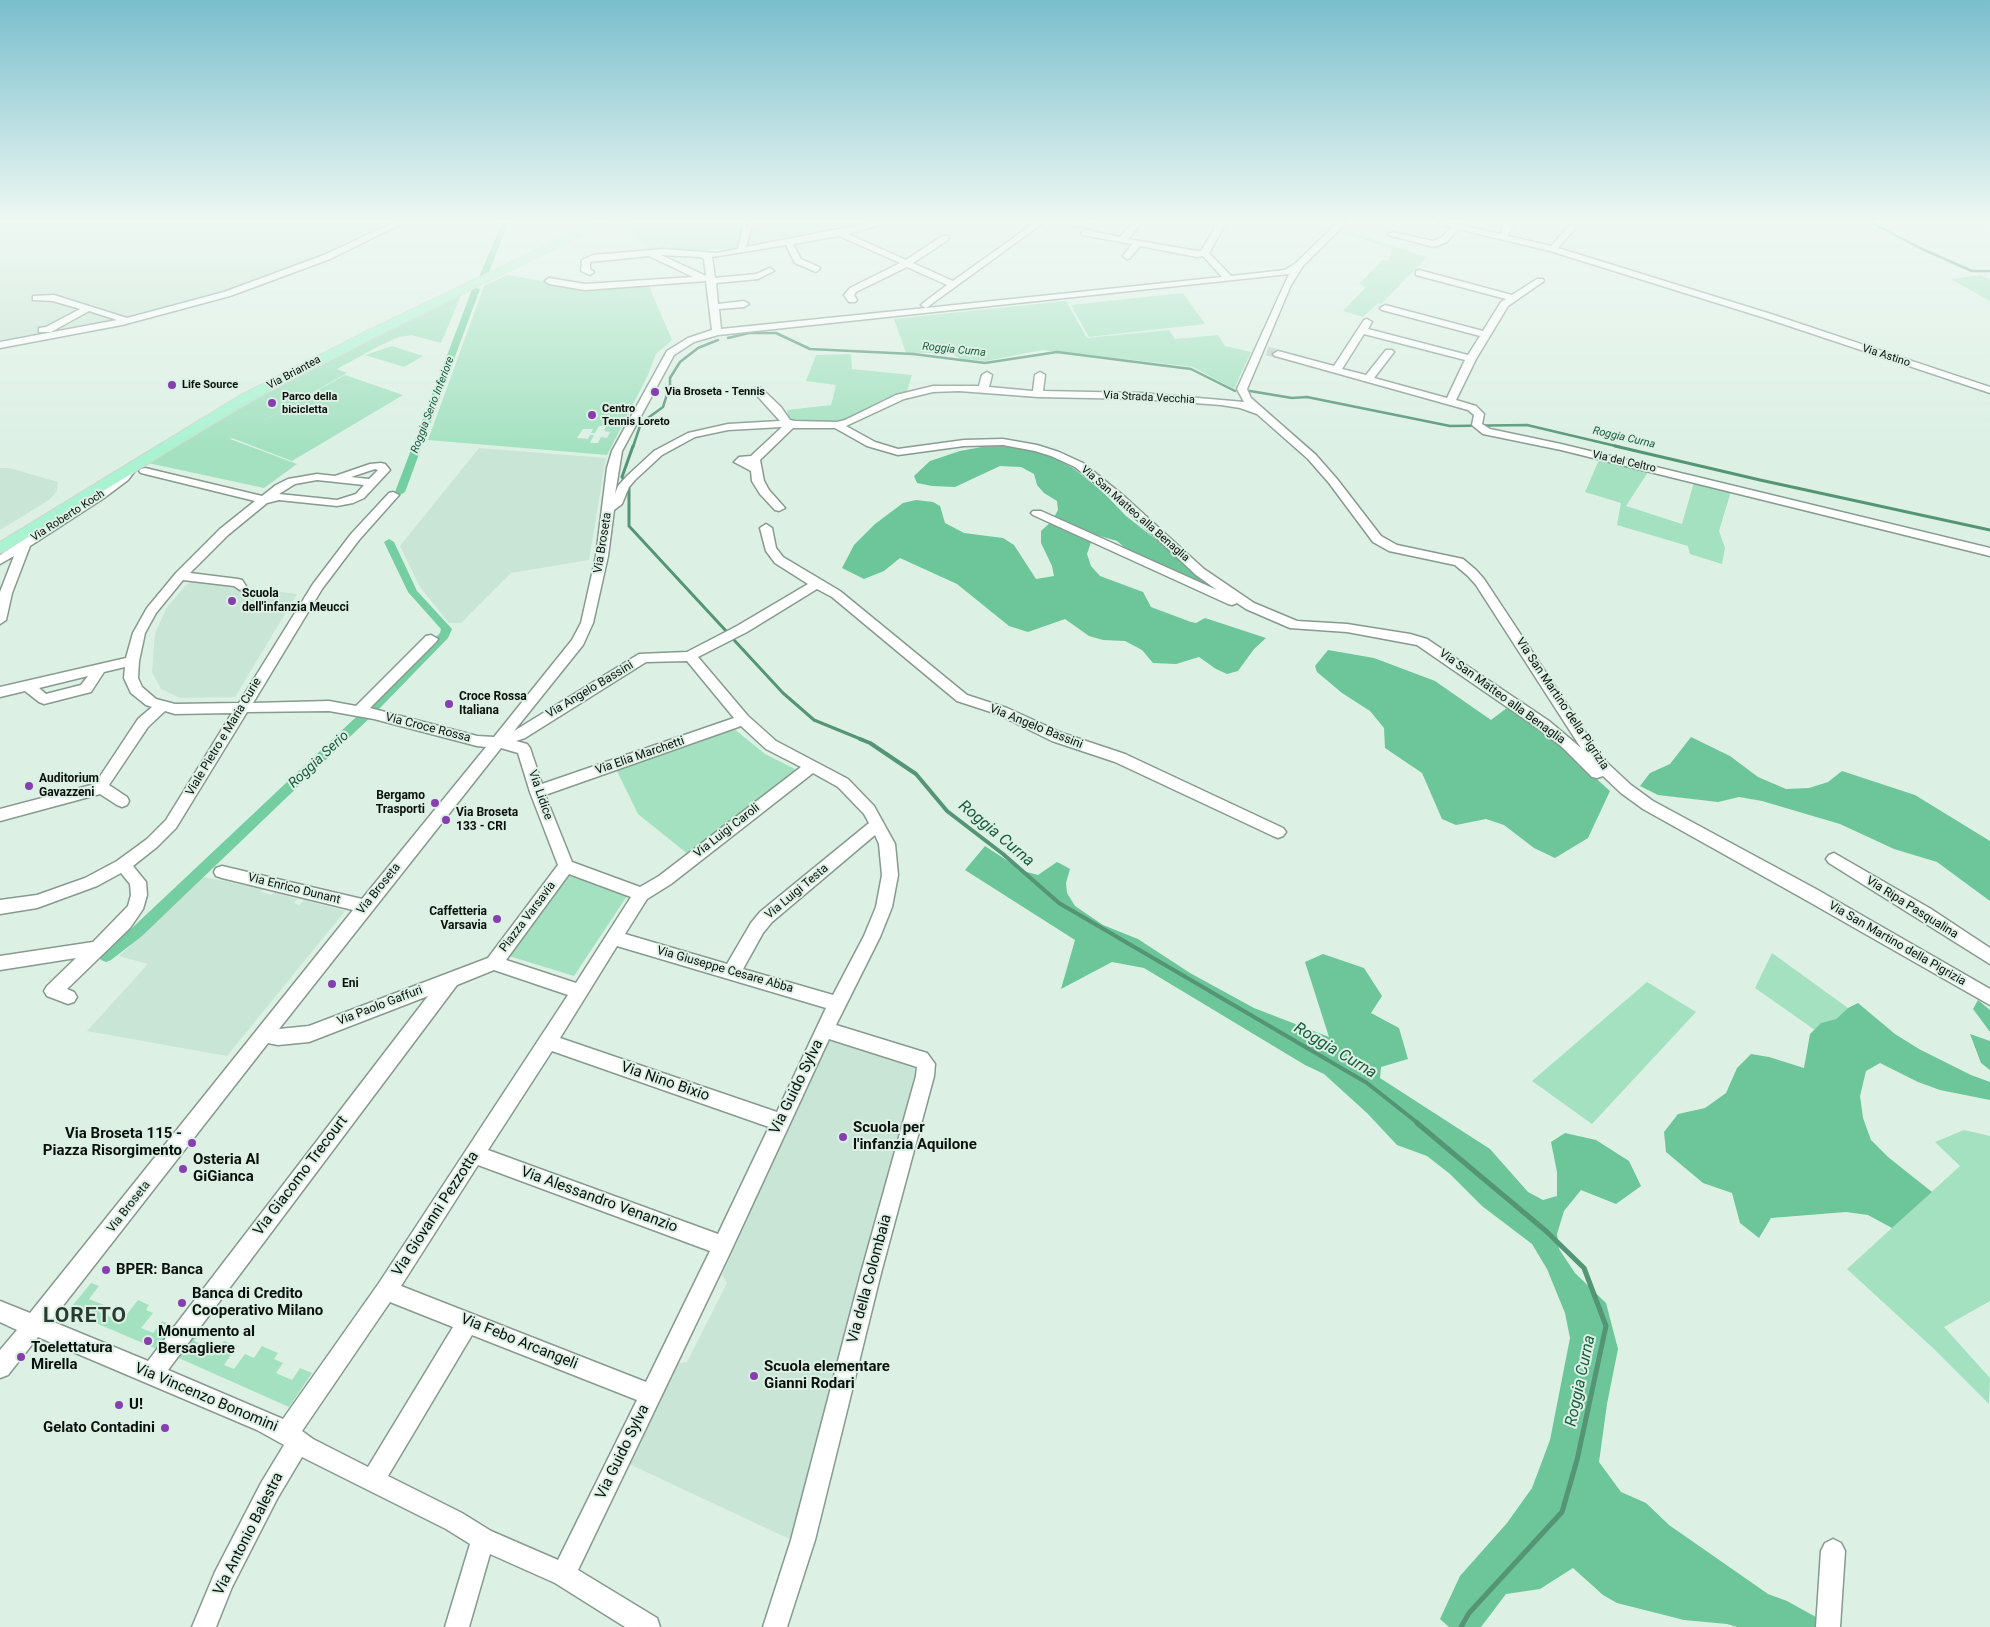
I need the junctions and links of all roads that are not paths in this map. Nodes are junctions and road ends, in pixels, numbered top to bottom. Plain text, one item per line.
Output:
1 (57, 299) edge
2 (209, 299) edge
3 (444, 299) edge
4 (713, 299) edge
5 (932, 299) edge
6 (1037, 299) edge
7 (1282, 299) edge
8 (1512, 299) edge
9 (1713, 299) edge
10 (744, 304) dead end
11 (713, 307) junction
12 (1385, 307) dead end
13 (88, 308) junction
14 (920, 308) junction
15 (122, 322) junction
16 (18, 334) dead end
17 (718, 334) junction
18 (1486, 335) junction
19 (0, 345) edge
20 (1389, 352) dead end
21 (1278, 354) tunnel mouth
22 (1471, 359) junction
23 (664, 365) junction
24 (1337, 369) junction
25 (987, 375) dead end
26 (1040, 375) dead end
27 (1370, 378) junction
28 (757, 390) dead end
29 (983, 390) junction
30 (1990, 390) edge
31 (1038, 394) junction
32 (1450, 401) junction
33 (1258, 411) junction
34 (789, 423) junction
35 (837, 426) junction
36 (139, 469) junction
37 (336, 478) junction
38 (373, 483) junction
39 (393, 495) dead end
40 (264, 500) junction
41 (608, 508) junction
42 (779, 508) dead end
43 (1037, 513) dead end
44 (766, 528) dead end
45 (25, 544) junction
46 (0, 548) edge
47 (1990, 552) edge
48 (0, 560) edge
49 (180, 576) junction
50 (818, 584) junction
51 (240, 586) dead end
52 (3, 589) edge
53 (1250, 606) junction
54 (0, 620) edge
55 (431, 639) dead end
56 (690, 656) junction
57 (132, 661) junction
58 (0, 692) edge
59 (168, 708) junction
60 (359, 711) junction
61 (240, 712) junction
62 (742, 720) junction
63 (498, 742) junction
64 (811, 767) junction
65 (100, 788) junction
66 (537, 792) junction
67 (122, 801) dead end
68 (1648, 805) junction
69 (0, 815) edge
70 (878, 825) junction
71 (1278, 832) dead end
72 (1834, 859) dead end
73 (123, 865) junction
74 (566, 866) junction
75 (222, 872) dead end
76 (641, 894) junction
77 (365, 906) junction
78 (0, 907) edge
79 (613, 938) junction
80 (97, 949) junction
81 (1990, 957) edge
82 (0, 963) edge
83 (494, 963) junction
84 (732, 972) junction
85 (452, 978) junction
86 (580, 992) junction
87 (68, 997) dead end
88 (1990, 998) edge
89 (837, 1004) junction
90 (824, 1030) junction
91 (264, 1035) junction
92 (549, 1042) junction
93 (780, 1122) junction
94 (475, 1155) junction
95 (723, 1246) junction
96 (386, 1290) junction
97 (0, 1311) edge
98 (468, 1322) junction
99 (34, 1326) junction
100 (0, 1367) edge
101 (151, 1374) junction
102 (651, 1395) junction
103 (293, 1438) junction
104 (373, 1480) junction
105 (483, 1539) junction
106 (1833, 1551) dead end
107 (563, 1575) junction
108 (634, 1623) edge
109 (204, 1627) edge
110 (457, 1627) edge
111 (775, 1627) edge
112 (1828, 1627) edge

1 - 13 street
2 - 15 street
3 - 36 main road, Via Briantea
4 - 11 street
5 - 14 street
6 - 14 street
7 - 33 street
8 - 18 street
9 - 30 street, Via Astino
10 - 11 street
11 - 17 street
12 - 18 street
13 - 15 street
13 - 16 street
14 - 17 street
15 - 19 street
17 - 23 street, Via Broseta
17 - 23 street, Via Broseta
18 - 22 street
20 - 27 street
21 - 24 street, Via del Celtro
22 - 24 street
22 - 32 street
23 - 41 street, Via Broseta
24 - 27 street, Via del Celtro
25 - 29 street
26 - 31 street
27 - 32 street, Via del Celtro
28 - 34 street
29 - 31 street, Via Strada Vecchia
29 - 35 street, Via Strada Vecchia
31 - 33 street, Via Strada Vecchia
32 - 47 street, Via del Celtro
33 - 68 street, Via San Martino della Pigrizia
34 - 35 street, Via Strada Vecchia
34 - 41 street, Via Strada Vecchia
34 - 42 street
35 - 53 street, Via San Matteo alla Benaglia
36 - 40 street
36 - 45 street, Via Roberto Koch
36 - 46 main road, Via Briantea
37 - 38 street
37 - 38 street
37 - 40 street
38 - 40 street
39 - 61 street, Viale Pietro e Maria Curie
40 - 49 street
41 - 63 street, Via Broseta
43 - 53 street, Via San Matteo alla Benaglia
44 - 50 street, Via Angelo Bassini
45 - 48 street, Via Roberto Koch
45 - 52 street
49 - 51 street
49 - 57 street
50 - 56 street, Via Angelo Bassini
50 - 71 street, Via Angelo Bassini
52 - 54 street
53 - 68 street, Via San Matteo alla Benaglia
55 - 60 street
56 - 62 street, Via Guido Sylva
56 - 63 street, Via Angelo Bassini
57 - 58 street
57 - 59 street, Via Croce Rossa
59 - 61 street, Via Croce Rossa
59 - 65 street
60 - 61 street, Via Croce Rossa
60 - 63 street, Via Croce Rossa
61 - 73 street, Viale Pietro e Maria Curie
62 - 64 street, Via Guido Sylva
62 - 66 street, Via Elia Marchetti
63 - 66 street, Via Lidice
63 - 77 street, Via Broseta
64 - 70 street, Via Guido Sylva
64 - 76 street, Via Luigi Caroli
65 - 67 street
65 - 69 street
66 - 74 street, Via Lidice
68 - 88 street, Via San Martino della Pigrizia
70 - 84 street, Via Luigi Testa
70 - 89 street, Via Guido Sylva
72 - 81 street, Via Ripa Pasqualina
73 - 78 street, Viale Pietro e Maria Curie
73 - 80 street
74 - 76 street
74 - 83 street, Piazza Varsavia
75 - 77 street, Via Enrico Dunant
76 - 79 street
77 - 91 street, Via Broseta
79 - 84 street, Via Giuseppe Cesare Abba
79 - 86 street
80 - 82 street
80 - 87 street
83 - 85 street, Via Paolo Gaffuri
83 - 86 street, Piazza Varsavia
84 - 89 street, Via Giuseppe Cesare Abba
85 - 91 street, Via Paolo Gaffuri
85 - 101 street, Via Giacomo Trecourt
86 - 92 street, Via Giovanni Pezzotta
89 - 90 street, Via Guido Sylva
90 - 93 street, Via Guido Sylva
90 - 111 street, Via della Colombaia
91 - 99 street, Via Broseta
92 - 93 street, Via Nino Bixio
92 - 94 street, Via Giovanni Pezzotta
93 - 95 street, Via Guido Sylva
94 - 95 street, Via Alessandro Venanzio
94 - 96 street, Via Giovanni Pezzotta
95 - 102 street, Via Guido Sylva
96 - 98 street, Via Febo Arcangeli
96 - 103 street, Via Giovanni Pezzotta
97 - 99 street, Via Vincenzo Bonomini
98 - 102 street, Via Febo Arcangeli
98 - 104 street
99 - 100 street, Via Broseta
99 - 101 street, Via Vincenzo Bonomini
101 - 103 street, Via Vincenzo Bonomini
102 - 107 street, Via Guido Sylva
103 - 104 street, Via Vincenzo Bonomini
103 - 109 street, Via Antonio Balestra
104 - 105 street, Via Vincenzo Bonomini
105 - 107 street, Via Vincenzo Bonomini
105 - 110 street
106 - 112 street
107 - 108 street, Via Vincenzo Bonomini

